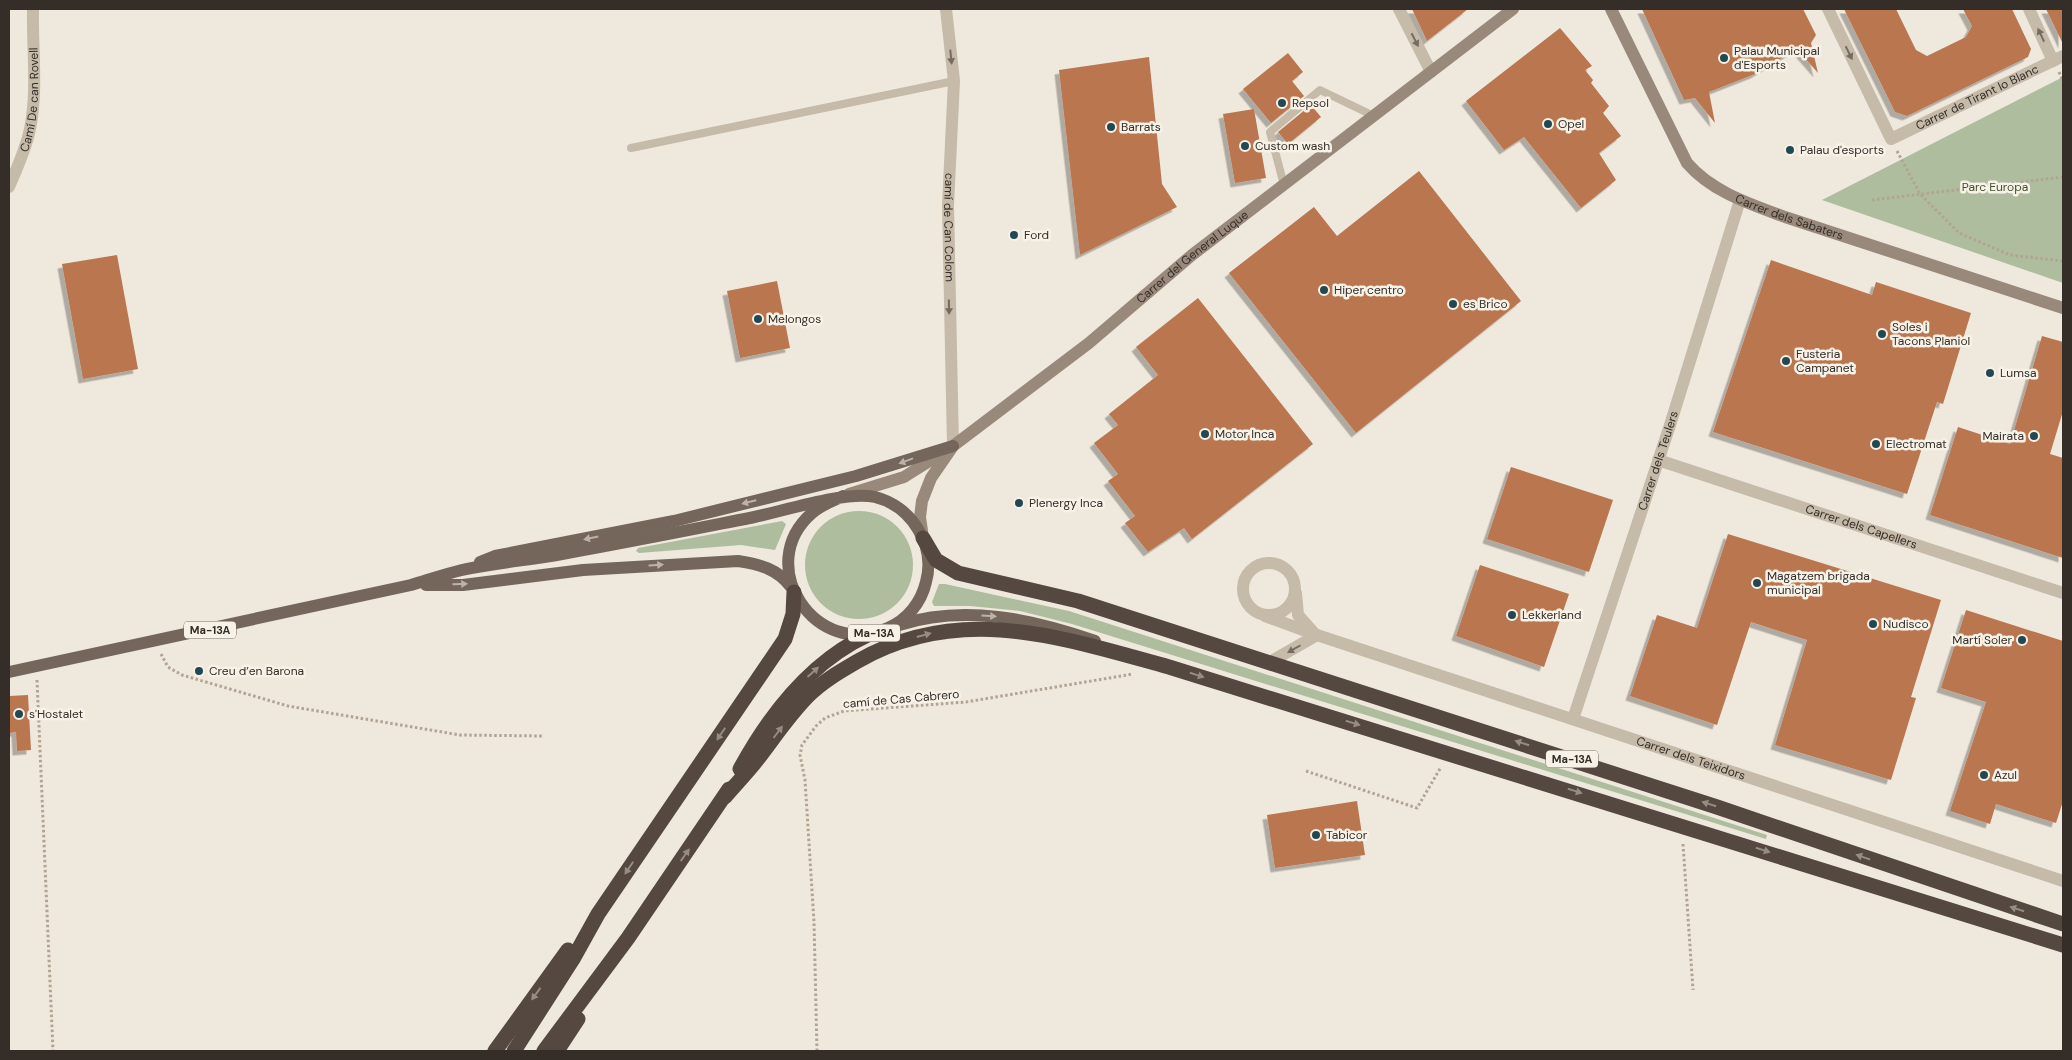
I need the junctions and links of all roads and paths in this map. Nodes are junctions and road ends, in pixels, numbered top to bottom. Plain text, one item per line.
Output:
1 (33, 9) edge
2 (946, 9) edge
3 (1399, 9) edge
4 (1513, 9) edge
5 (1611, 9) edge
6 (1828, 9) edge
7 (2029, 9) edge
8 (2058, 58) edge
9 (1431, 72) junction
10 (954, 81) junction
11 (1374, 116) junction
12 (1891, 139) junction
13 (631, 148) dead end
14 (2063, 177) edge
15 (1284, 185) junction
16 (9, 187) edge
17 (1920, 194) junction
18 (1740, 200) junction
19 (1872, 200) dead end
20 (2063, 261) edge
21 (2063, 308) edge
22 (953, 446) junction
23 (1658, 460) junction
24 (843, 496) junction
25 (923, 538) junction
26 (462, 570) junction
27 (411, 585) junction
28 (794, 592) junction
29 (1296, 593) junction
30 (2063, 593) edge
31 (1265, 616) junction
32 (889, 628) junction
33 (870, 634) junction
34 (1317, 635) junction
35 (156, 642) junction
36 (1270, 662) junction
37 (36, 667) junction
38 (1145, 667) junction
39 (9, 672) edge
40 (1573, 719) junction
41 (543, 736) dead end
42 (1450, 753) junction
43 (1306, 771) dead end
44 (725, 797) junction
45 (1682, 824) junction
46 (2063, 881) edge
47 (598, 914) junction
48 (2063, 924) edge
49 (628, 938) junction
50 (2063, 945) edge
51 (1693, 990) dead end
52 (53, 1051) edge
53 (495, 1051) edge
54 (514, 1051) edge
55 (544, 1051) edge
56 (557, 1051) edge
57 (818, 1051) edge

1 - 16 street, Camí De can Rovell
2 -> 10 street, camí de Can Colom
3 -> 9 street
4 - 9 main road, Carrer del General Luque
5 - 18 main road, Carrer dels Sabaters
6 -> 12 street
8 -> 7 street
8 - 12 street, Carrer de Tirant lo Blanc
9 - 11 main road, Carrer del General Luque
10 - 13 lane
10 -> 22 street, camí de Can Colom
11 - 15 main road, Carrer del General Luque
11 - 15 lane
12 - 17 path
14 - 17 path
15 - 22 main road, Carrer del General Luque
17 - 19 path
17 - 20 path
18 - 21 main road, Carrer dels Sabaters
18 - 23 street, Carrer dels Teulers
22 - 24 main road
22 - 25 main road, Carrer del General Luque
22 -> 26 main road
23 - 30 street, Carrer dels Capellers
23 - 40 street, Carrer dels Teulers
24 - 25 main road, Ma-13A
24 - 26 main road, Ma-13A
24 - 28 main road, Ma-13A
25 - 32 main road, Ma-13A
25 - 36 highway, Ma-13A
26 - 27 main road, Ma-13A
27 -> 28 main road, Ma-13A
27 - 35 main road, Ma-13A
28 - 33 main road, Ma-13A
28 -> 47 highway
29 - 31 street
29 - 31 street
29 - 34 street
31 - 34 street, Carrer dels Teixidors
32 - 33 main road, Ma-13A
32 -> 38 main road, Ma-13A
44 -> 33 highway
34 -> 36 street
34 - 40 street, Carrer dels Teixidors
35 - 37 main road, Ma-13A
35 - 41 path
48 -> 36 highway, Ma-13A
37 - 39 main road, Ma-13A
37 - 52 path
38 -> 42 highway, Ma-13A
44 -> 38 highway
38 - 57 path, camí de Cas Cabrero
40 - 46 street, Carrer dels Teixidors
42 - 43 path
42 -> 45 highway, Ma-13A
49 -> 44 highway
45 -> 50 highway, Ma-13A
45 - 51 path
47 -> 53 highway
47 - 54 highway
49 - 55 highway
49 - 56 highway

